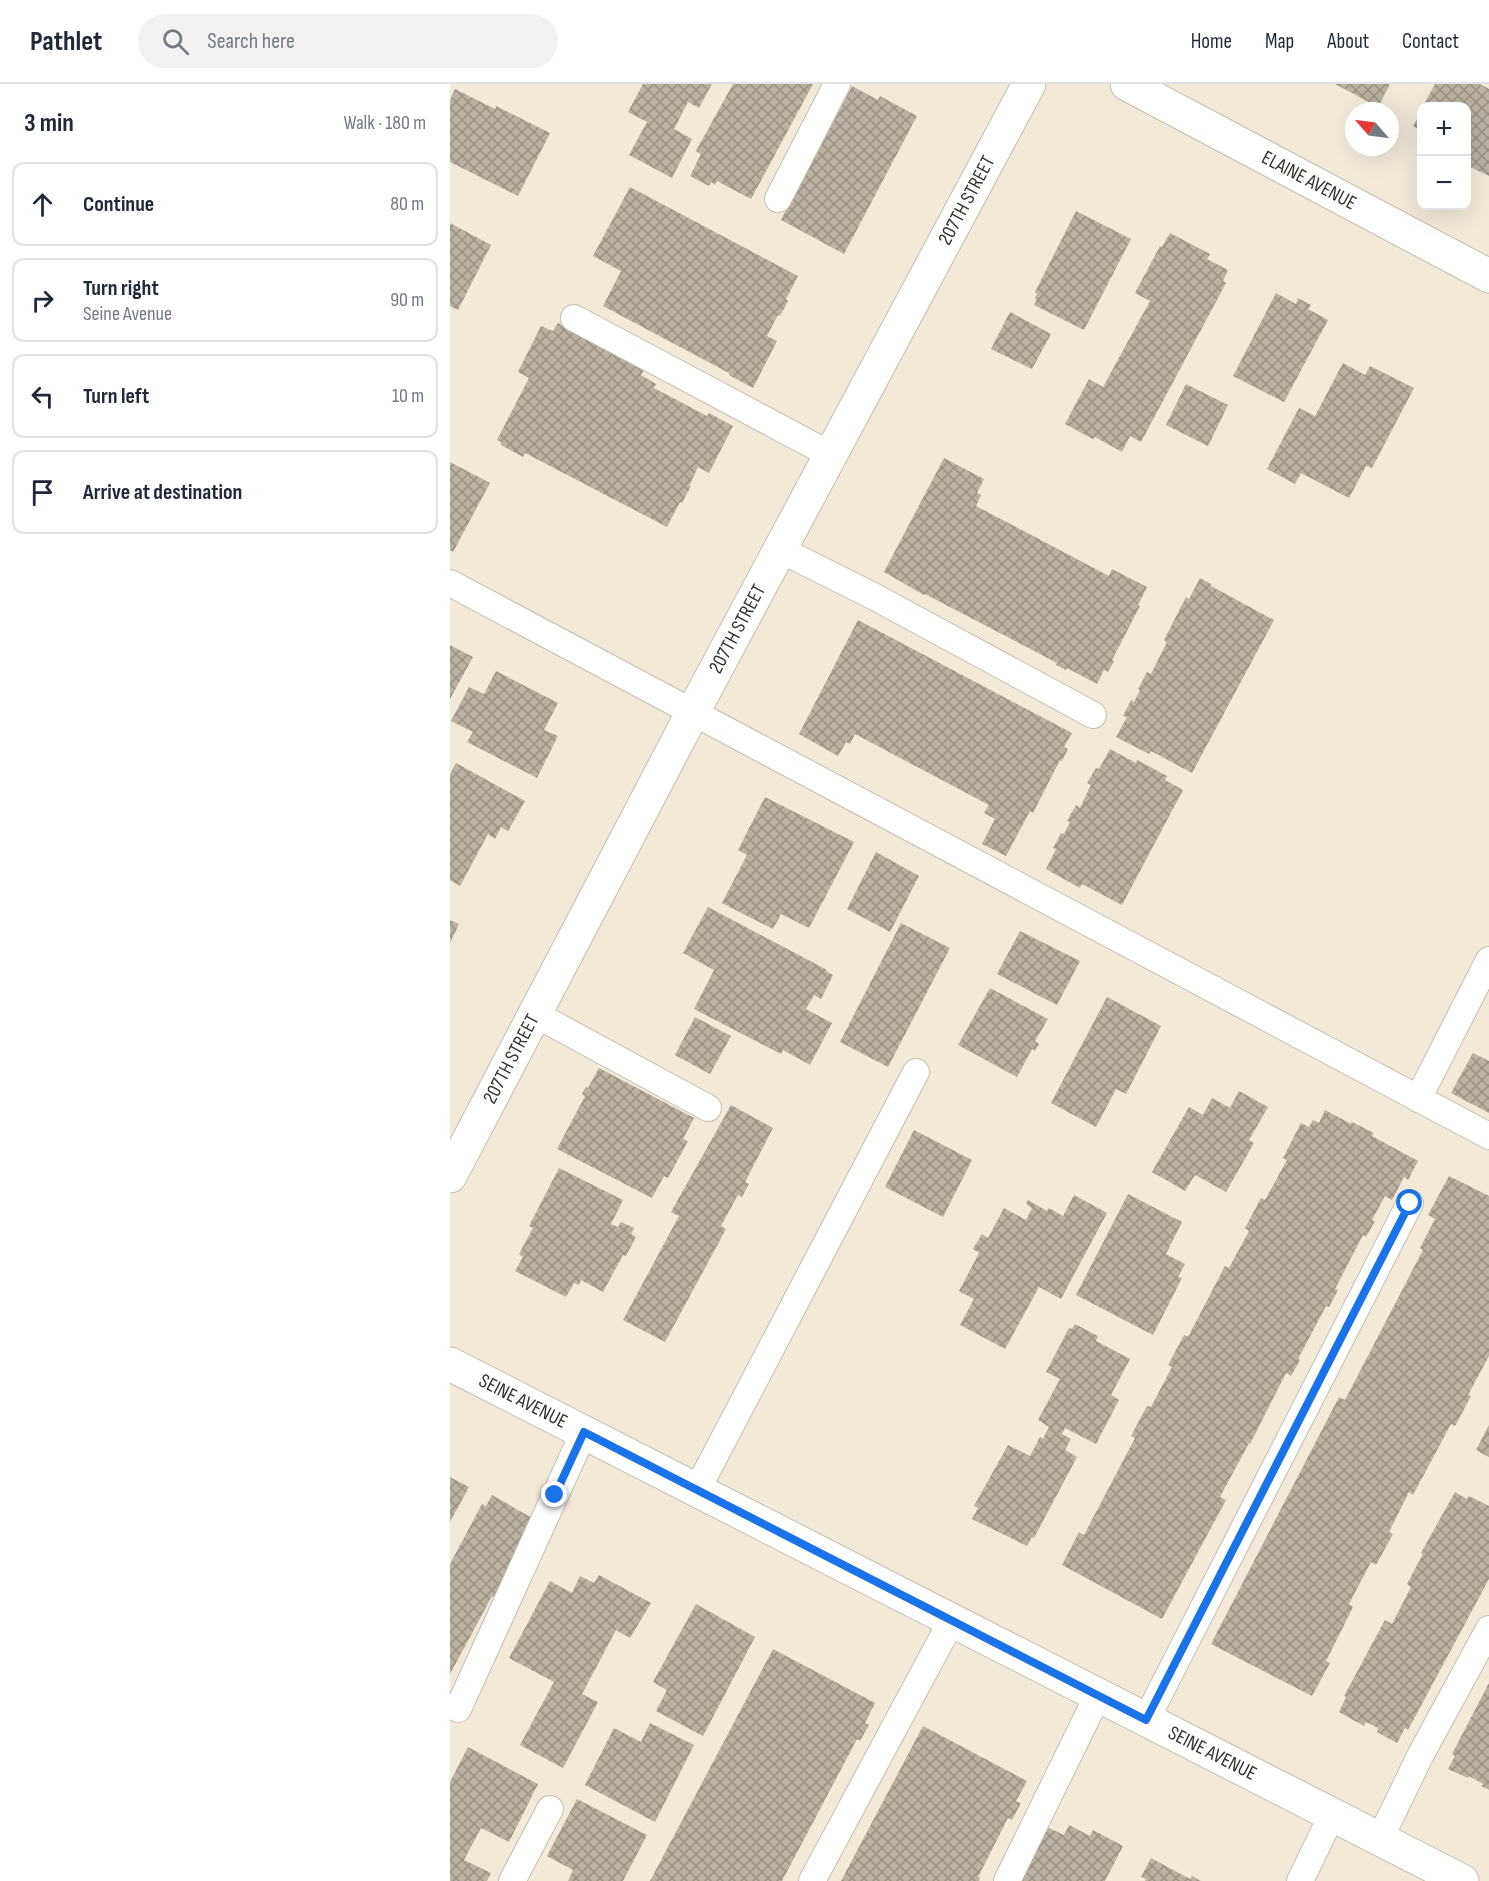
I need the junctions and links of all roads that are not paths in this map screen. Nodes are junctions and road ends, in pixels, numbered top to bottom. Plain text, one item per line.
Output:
1 (837, 84) edge
2 (1029, 84) edge
3 (1127, 84) edge
4 (778, 199) dead end
5 (1489, 276) edge
6 (574, 318) dead end
7 (831, 455) junction
8 (780, 550) junction
9 (450, 583) edge
10 (693, 712) junction
11 (1093, 715) dead end
12 (1489, 960) edge
13 (535, 1014) junction
14 (916, 1072) dead end
15 (1418, 1099) junction
16 (708, 1108) dead end
17 (1489, 1136) edge
18 (450, 1176) edge
19 (1410, 1203) dead end
20 (450, 1364) edge
21 (584, 1432) junction
22 (697, 1490) junction
23 (952, 1620) junction
24 (1489, 1629) edge
25 (1098, 1695) junction
26 (458, 1709) dead end
27 (1146, 1720) junction
28 (550, 1809) dead end
29 (1332, 1815) junction
30 (1380, 1839) junction
31 (512, 1881) edge
32 (812, 1881) edge
33 (1007, 1881) edge
34 (1300, 1881) edge
35 (1462, 1881) edge

1 - 4 lane
2 - 7 street, 207TH STREET
3 - 5 street, ELAINE AVENUE
6 - 7 lane
7 - 8 street, 207TH STREET
8 - 10 street, 207TH STREET
8 - 11 lane
9 - 10 lane
10 - 13 street, 207TH STREET
10 - 15 lane
12 - 15 lane
13 - 16 lane
13 - 18 street, 207TH STREET
14 - 22 lane
15 - 17 lane
19 - 27 lane
20 - 21 street, SEINE AVENUE
21 - 22 street, SEINE AVENUE
21 - 26 lane
22 - 23 street, SEINE AVENUE
23 - 25 street, SEINE AVENUE
23 - 32 lane
24 - 30 lane
25 - 27 street, SEINE AVENUE
25 - 33 lane
27 - 29 street, SEINE AVENUE
28 - 31 lane
29 - 30 street, SEINE AVENUE
29 - 34 lane
30 - 35 street, SEINE AVENUE

